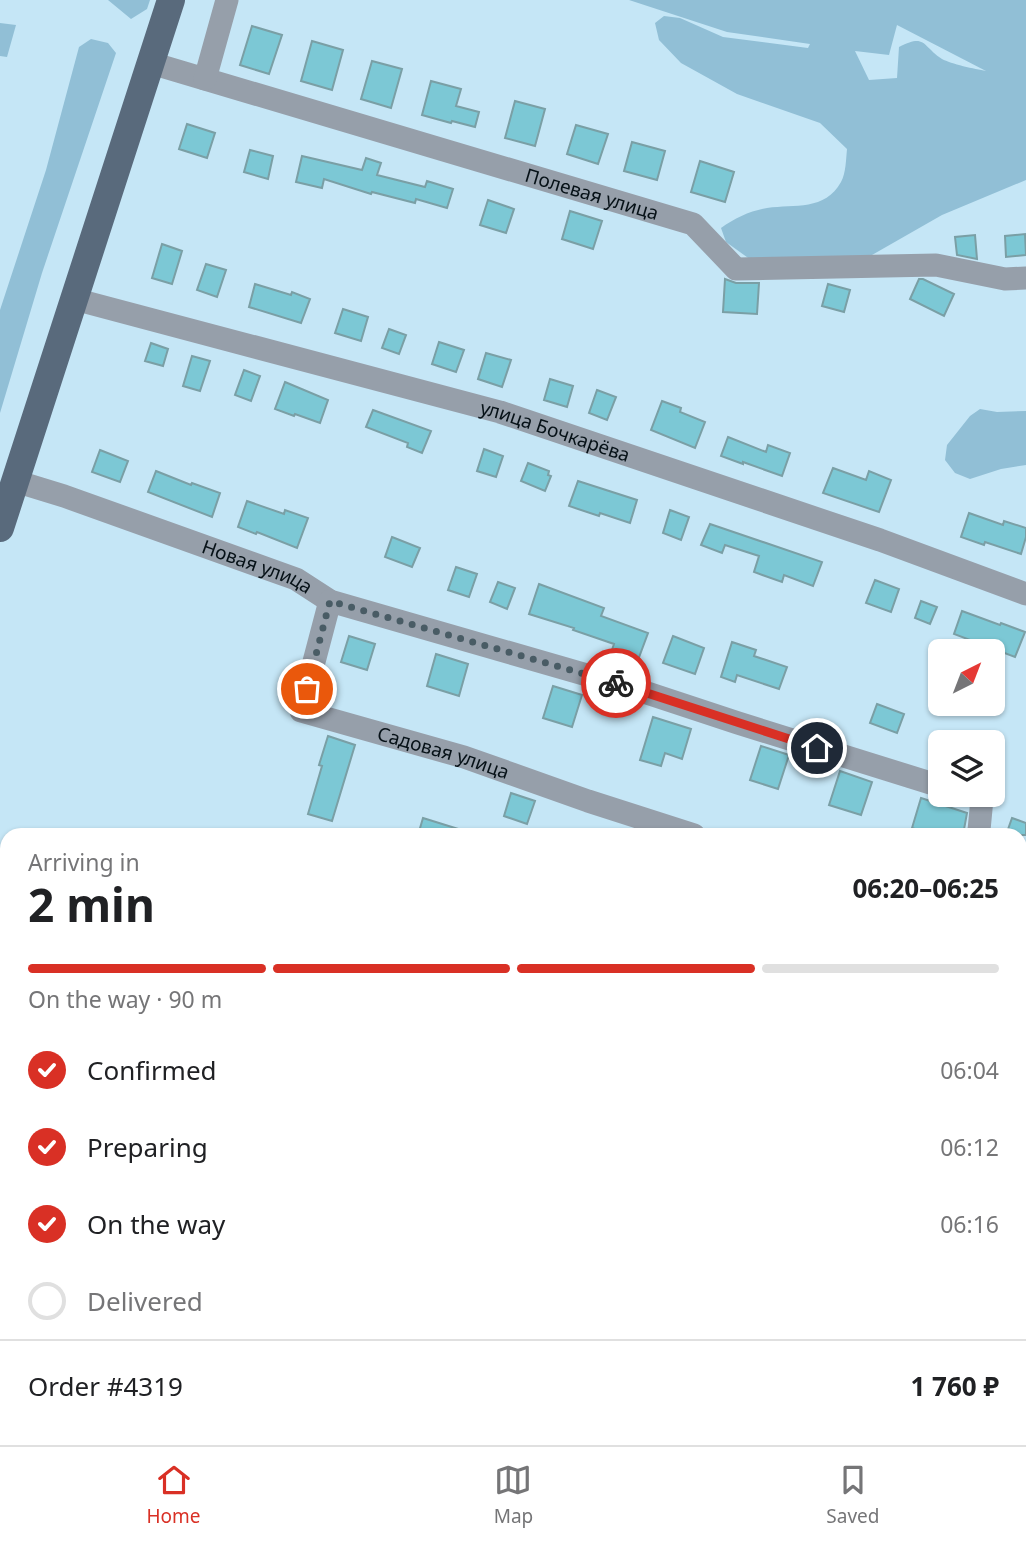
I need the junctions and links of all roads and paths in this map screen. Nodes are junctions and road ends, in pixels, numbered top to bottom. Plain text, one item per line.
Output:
1 (171, 0) edge
2 (227, 0) edge
3 (151, 63) junction
4 (205, 79) junction
5 (1026, 278) edge
6 (74, 299) junction
7 (15, 481) junction
8 (0, 528) edge
9 (1026, 594) edge
10 (330, 601) junction
11 (928, 782) edge
12 (981, 807) edge
13 (672, 828) edge
14 (979, 828) edge

1 - 3 main road
2 - 4 street
3 - 4 street, Полевая улица
3 - 6 main road
4 - 5 street, Полевая улица
6 - 7 main road
6 - 9 street, улица Бочкарёва
7 - 8 main road
7 - 10 street, Новая улица
10 - 11 street, Новая улица
10 - 13 street, Садовая улица
12 - 14 street

